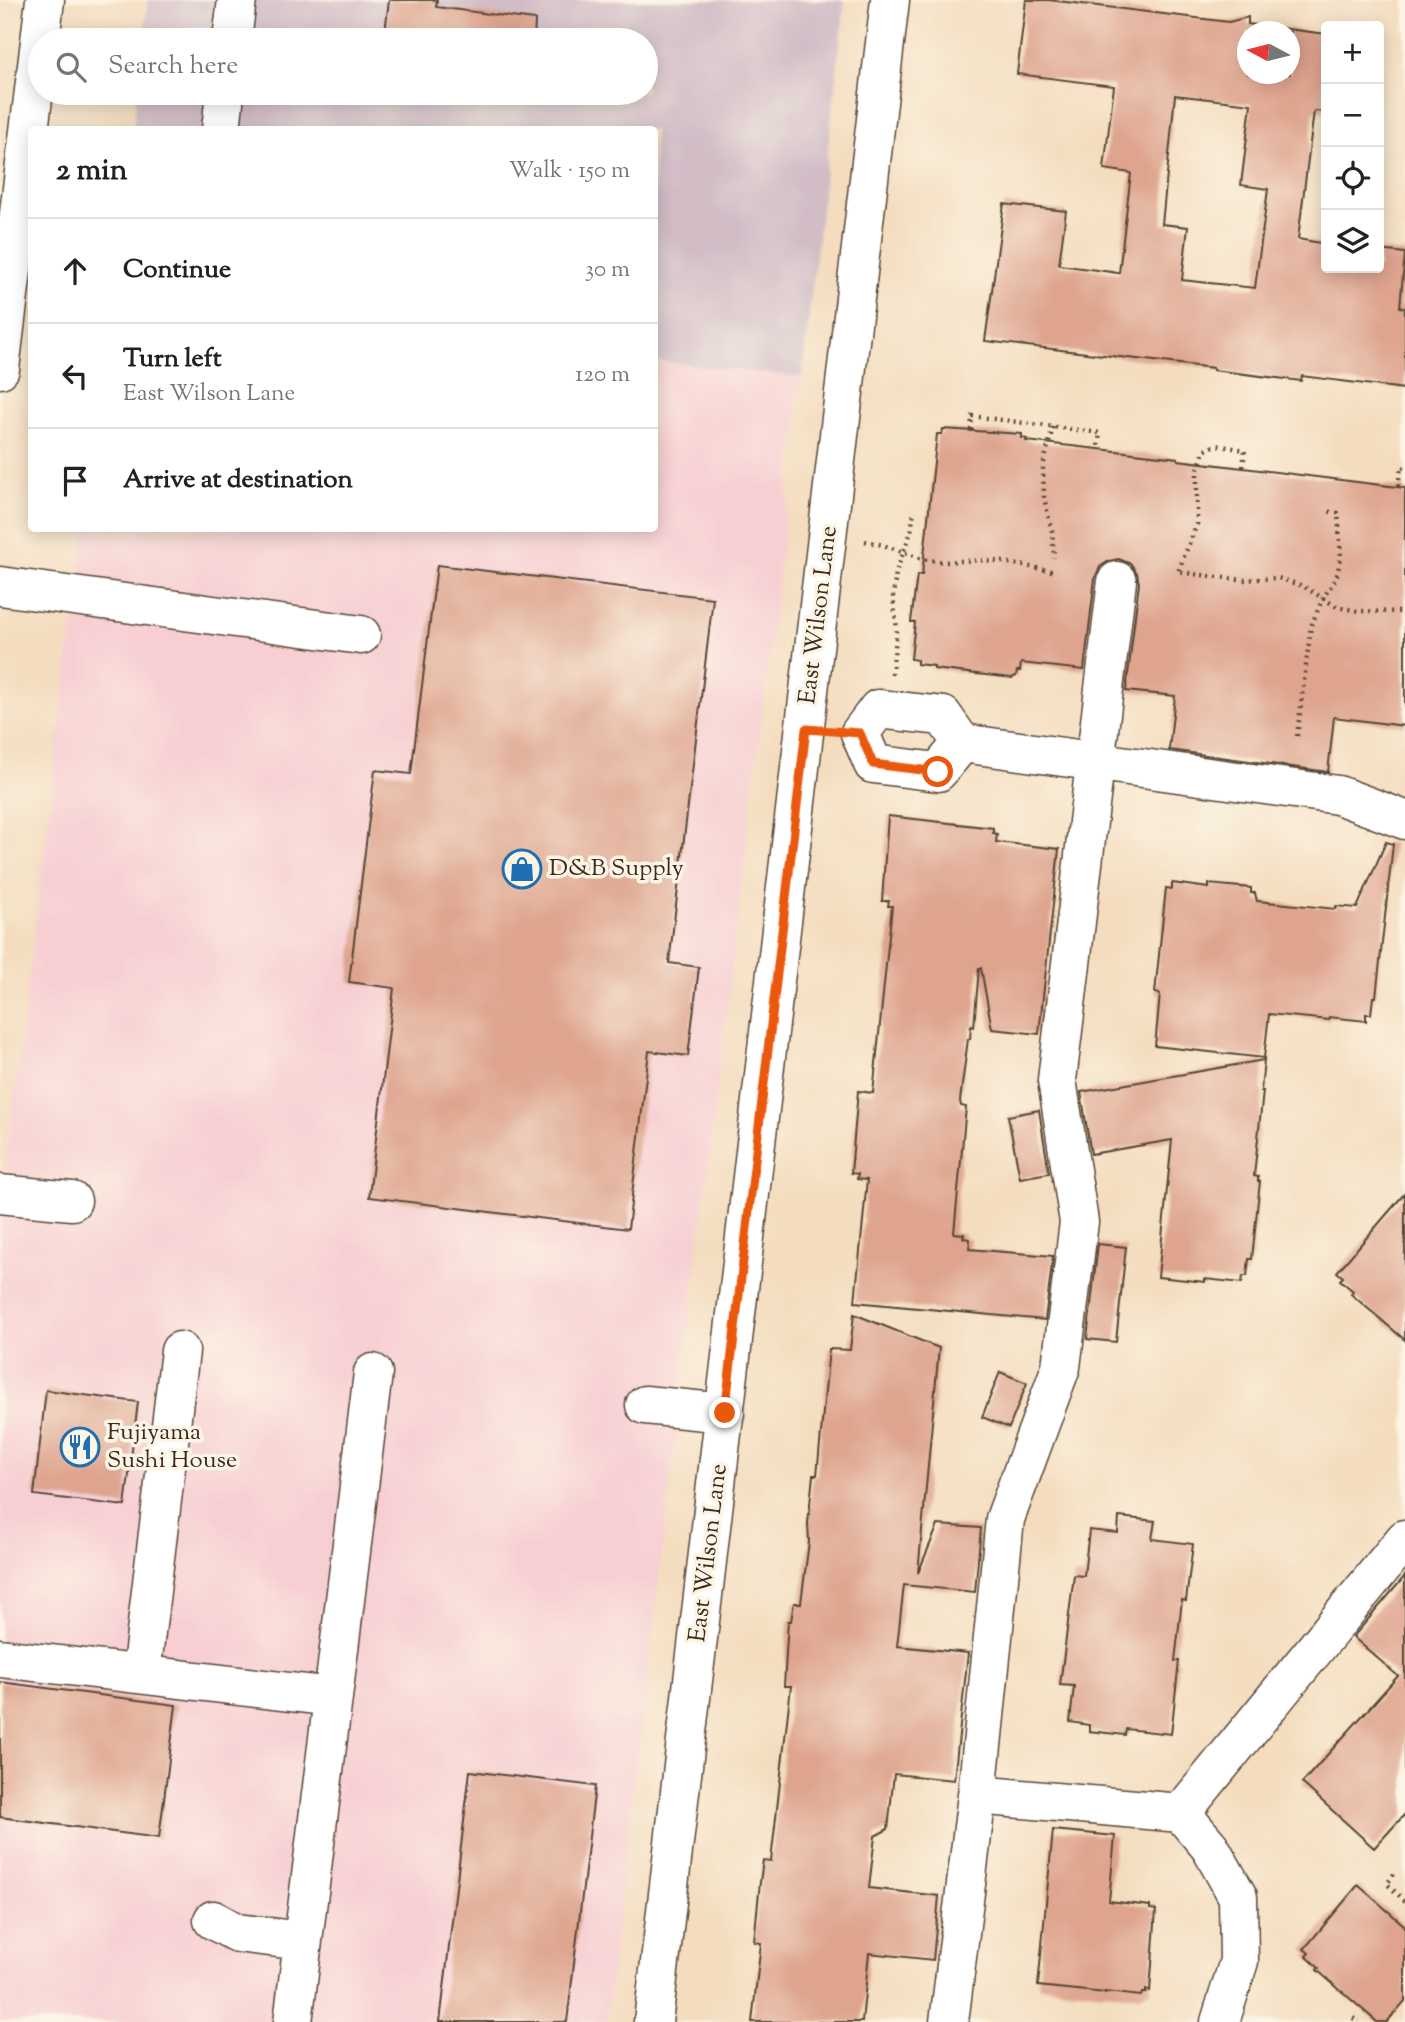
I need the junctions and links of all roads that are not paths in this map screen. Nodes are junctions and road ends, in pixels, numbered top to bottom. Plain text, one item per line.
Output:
1 (45, 0) edge
2 (237, 0) edge
3 (890, 0) edge
4 (40, 28) edge
5 (234, 28) edge
6 (28, 105) edge
7 (224, 105) edge
8 (221, 126) edge
9 (19, 160) edge
10 (0, 369) edge
11 (1117, 581) dead end
12 (0, 586) edge
13 (361, 635) dead end
14 (806, 729) junction
15 (860, 733) junction
16 (962, 743) junction
17 (1094, 762) junction
18 (1405, 820) edge
19 (0, 1194) edge
20 (72, 1200) dead end
21 (180, 1351) dead end
22 (373, 1373) dead end
23 (645, 1405) dead end
24 (725, 1413) junction
25 (1405, 1539) edge
26 (0, 1657) edge
27 (141, 1674) junction
28 (333, 1697) junction
29 (977, 1796) junction
30 (1181, 1813) junction
31 (213, 1920) dead end
32 (303, 1941) junction
33 (293, 2022) edge
34 (653, 2022) edge
35 (949, 2022) edge
36 (1220, 2022) edge

1 - 4 street
2 - 5 street
3 - 14 street, East Wilson Lane
6 - 9 street
7 - 8 street
9 - 10 street
11 - 17 street
12 - 13 street
14 - 15 street
14 - 24 street, East Wilson Lane
15 - 16 street
15 - 16 street
16 - 17 street
17 - 18 street
17 - 29 street
19 - 20 street
21 - 27 street
22 - 28 street
23 - 24 street
24 - 34 street, East Wilson Lane
25 - 30 street
26 - 27 street
27 - 28 street
28 - 32 street
29 - 30 street
29 - 35 street
30 - 36 street
31 - 32 street
32 - 33 street

